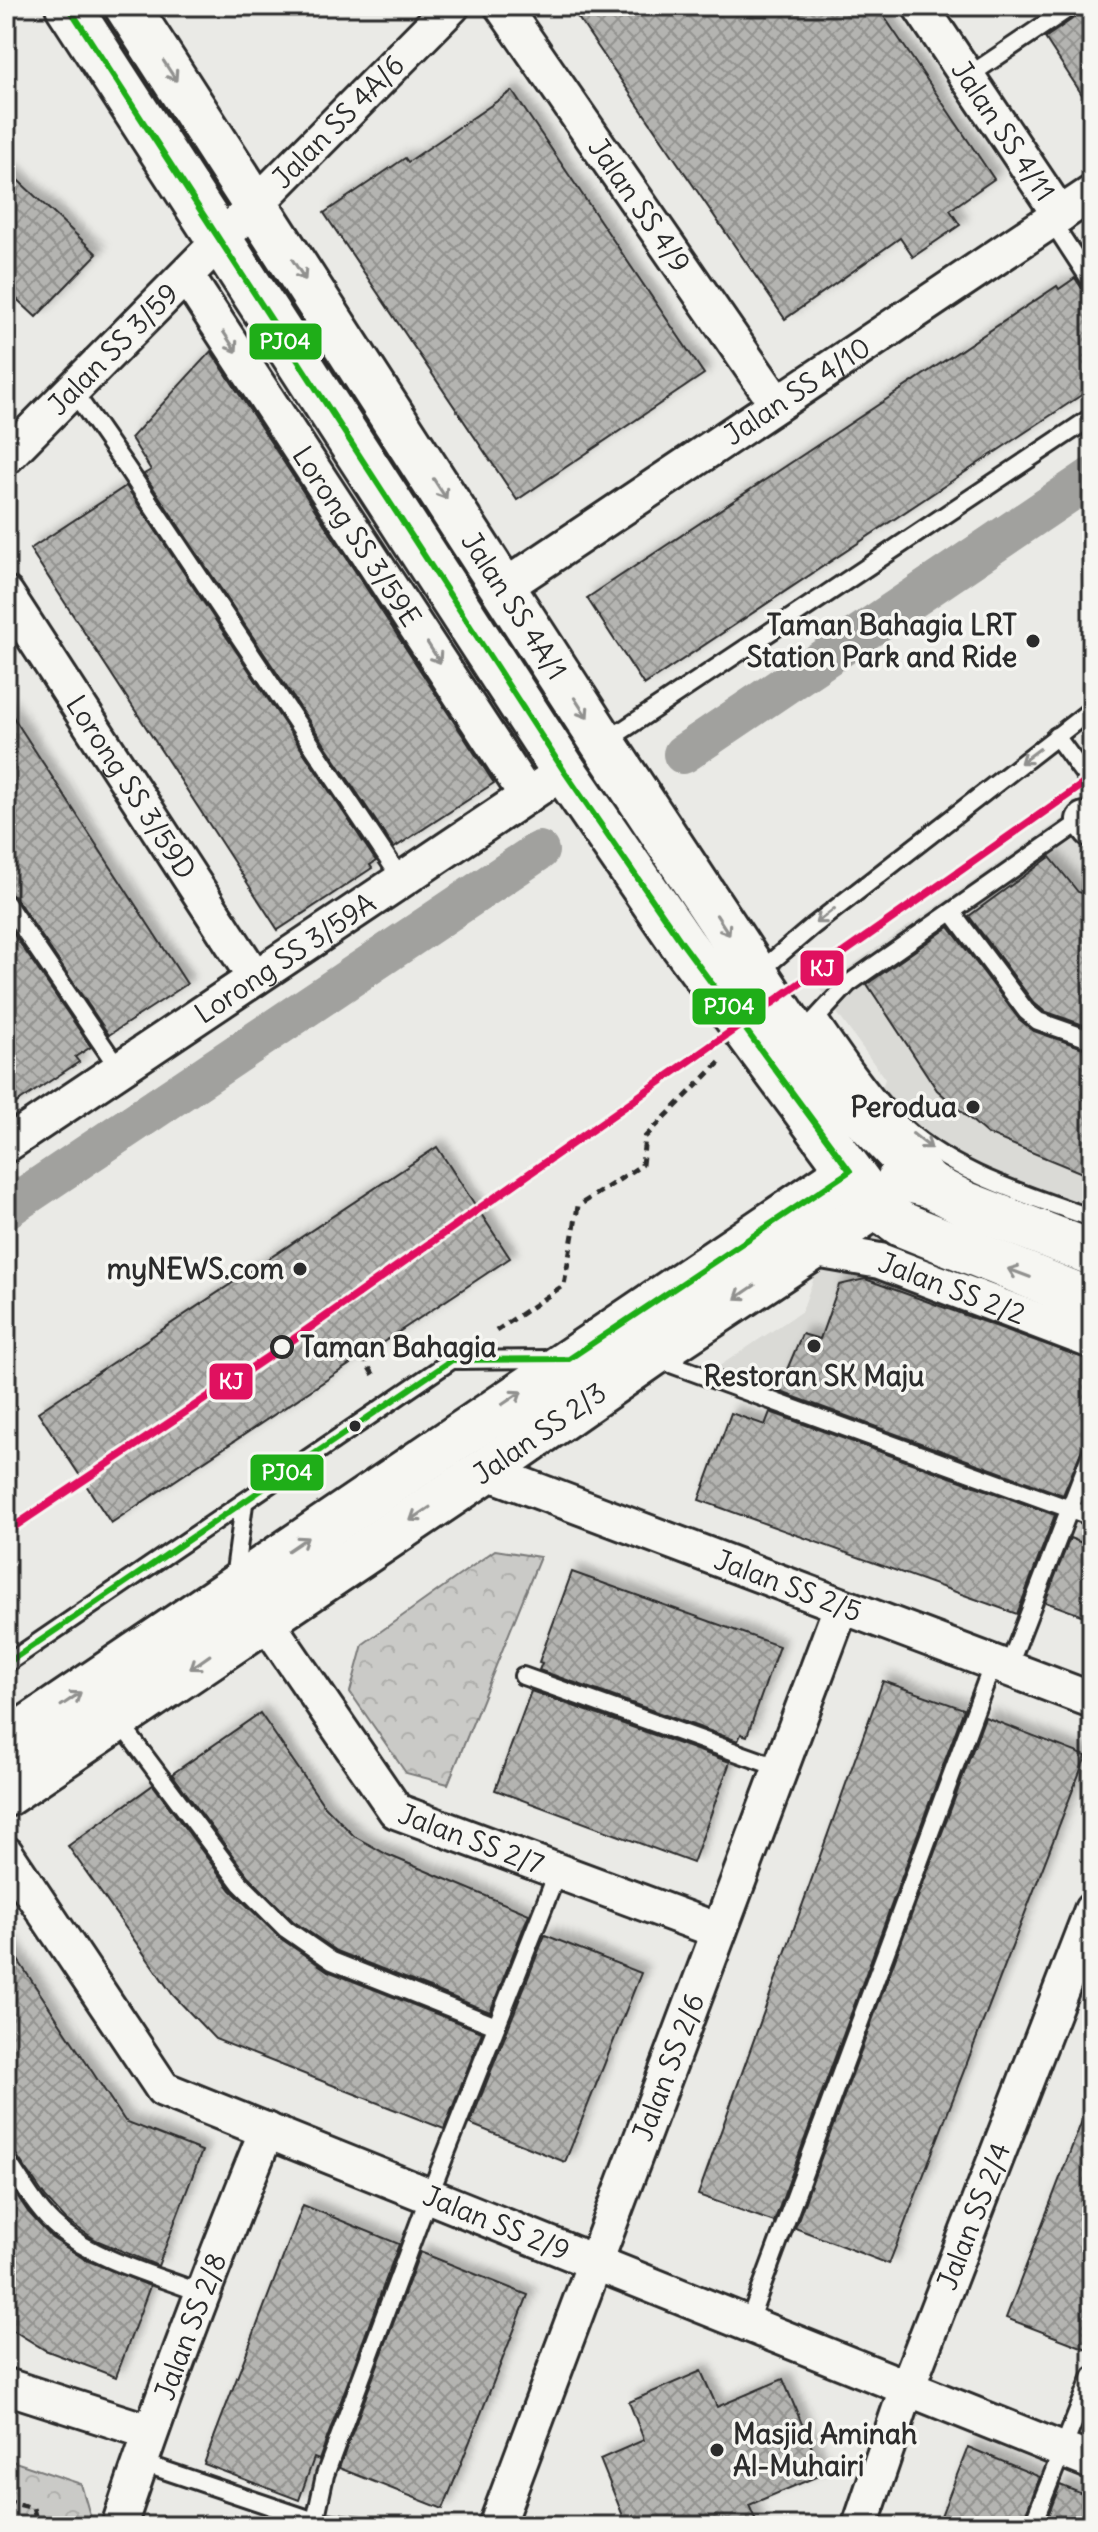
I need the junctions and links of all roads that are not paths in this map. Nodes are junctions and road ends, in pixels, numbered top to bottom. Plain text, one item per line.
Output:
1 (68, 6) edge
2 (127, 6) edge
3 (452, 6) edge
4 (502, 6) edge
5 (920, 6) edge
6 (1072, 6) edge
7 (967, 77) junction
8 (1092, 193) edge
9 (257, 205) junction
10 (1055, 218) junction
11 (222, 241) junction
12 (187, 277) junction
13 (1092, 283) edge
14 (73, 391) junction
15 (777, 404) junction
16 (1092, 417) edge
17 (6, 457) edge
18 (503, 588) junction
19 (6, 594) edge
20 (1089, 717) edge
21 (1056, 736) junction
22 (603, 743) junction
23 (564, 771) junction
24 (1092, 785) edge
25 (527, 796) junction
26 (1089, 821) edge
27 (402, 880) junction
28 (6, 903) edge
29 (952, 912) junction
30 (756, 975) junction
31 (255, 978) junction
32 (808, 1028) junction
33 (1092, 1040) edge
34 (119, 1069) junction
35 (848, 1100) junction
36 (6, 1145) edge
37 (868, 1183) junction
38 (929, 1185) junction
39 (1092, 1218) edge
40 (810, 1249) junction
41 (1092, 1253) edge
42 (1092, 1301) edge
43 (1092, 1341) edge
44 (650, 1356) junction
45 (569, 1359) junction
46 (1092, 1451) edge
47 (485, 1471) junction
48 (244, 1504) junction
49 (1070, 1509) junction
50 (1092, 1517) edge
51 (233, 1588) junction
52 (841, 1607) junction
53 (264, 1618) junction
54 (6, 1664) edge
55 (1000, 1666) junction
56 (523, 1676) dead end
57 (1092, 1700) edge
58 (117, 1719) junction
59 (6, 1743) edge
60 (780, 1768) junction
61 (6, 1794) edge
62 (6, 1854) edge
63 (558, 1871) junction
64 (1092, 1910) edge
65 (719, 1931) junction
66 (496, 2026) junction
67 (267, 2130) junction
68 (6, 2159) edge
69 (429, 2196) junction
70 (595, 2263) junction
71 (201, 2293) junction
72 (748, 2324) junction
73 (1092, 2376) edge
74 (6, 2386) edge
75 (907, 2388) junction
76 (145, 2447) junction
77 (1077, 2456) edge
78 (315, 2523) edge
79 (119, 2526) edge
80 (361, 2526) edge
81 (496, 2526) edge
82 (860, 2526) edge
83 (1032, 2526) edge

1 - 11 main road, Jalan SS 4A/1
2 -> 9 main road, Jalan SS 4A/1
3 - 9 street, Jalan SS 4A/6
4 - 15 street, Jalan SS 4/9
5 - 7 street, Jalan SS 4/11
6 - 7 lane
7 - 10 street, Jalan SS 4/11
8 - 10 street, Jalan SS 4/10
9 - 11 street, Jalan SS 4A/6
9 -> 18 main road, Jalan SS 4A/1
10 - 13 lane
10 - 15 street, Jalan SS 4/10
11 - 12 street, Jalan SS 3/59
11 - 23 main road, Jalan SS 4A/1
12 - 14 street, Jalan SS 3/59
12 -> 25 street, Lorong SS 3/59E
14 - 17 street, Jalan SS 3/59
14 - 27 lane
15 - 18 street, Jalan SS 4/10
16 - 22 lane
18 -> 22 main road, Jalan SS 4A/1
19 - 31 street, Lorong SS 3/59D
20 - 21 lane
21 - 24 lane
21 -> 30 lane
22 -> 30 main road, Jalan SS 4A/1
23 - 25 street, Lorong SS 3/59A
23 - 37 main road, Jalan SS 4A/1
25 - 27 street, Lorong SS 3/59A
26 - 29 lane
27 - 31 street, Lorong SS 3/59A
28 - 34 lane
29 - 32 lane
29 - 33 lane
30 - 32 main road, Jalan SS 4A/1
31 - 34 street, Lorong SS 3/59A
32 - 35 main road, Jalan SS 4A/1
32 -> 39 lane
34 - 36 street, Lorong SS 3/59A
35 - 37 main road
35 - 38 main road, Jalan SS 4A/1
37 - 38 main road
37 - 40 main road, Jalan SS 2/3
42 -> 37 main road
37 - 45 main road, Jalan SS 2/3
38 - 41 main road
40 - 43 street, Jalan SS 2/2
40 -> 44 main road, Jalan SS 2/3
44 - 47 main road, Jalan SS 2/3
44 - 49 lane
45 - 48 lane
51 -> 45 main road, Jalan SS 2/3
46 - 49 lane
47 - 52 street, Jalan SS 2/5
47 -> 53 main road, Jalan SS 2/3
48 - 51 lane
48 - 54 lane
49 - 50 lane
49 - 55 lane
59 -> 51 main road, Jalan SS 2/3
52 - 55 street, Jalan SS 2/5
52 - 60 street, Jalan SS 2/6
53 -> 58 main road, Jalan SS 2/3
53 - 63 street, Jalan SS 2/7
55 - 57 street, Jalan SS 2/5
55 - 72 lane
56 - 60 lane
58 - 61 main road, Jalan SS 2/3
58 - 66 lane
60 - 65 street, Jalan SS 2/6
62 - 67 street, Jalan SS 2/9
63 - 65 street, Jalan SS 2/7
63 - 66 lane
64 - 75 street, Jalan SS 2/4
65 - 70 street, Jalan SS 2/6
66 - 69 lane
67 - 69 street, Jalan SS 2/9
67 - 71 street, Jalan SS 2/8
68 - 71 lane
69 - 70 street, Jalan SS 2/9
69 - 78 lane
70 - 72 street, Jalan SS 2/9
70 - 81 street, Jalan SS 2/6
71 - 76 street, Jalan SS 2/8
72 - 75 street, Jalan SS 2/9
73 - 77 lane
74 - 76 street
75 - 77 street, Jalan SS 2/9
75 - 82 street, Jalan SS 2/4
76 - 78 lane
76 - 79 street, Jalan SS 2/8
77 - 83 lane
78 - 80 lane

